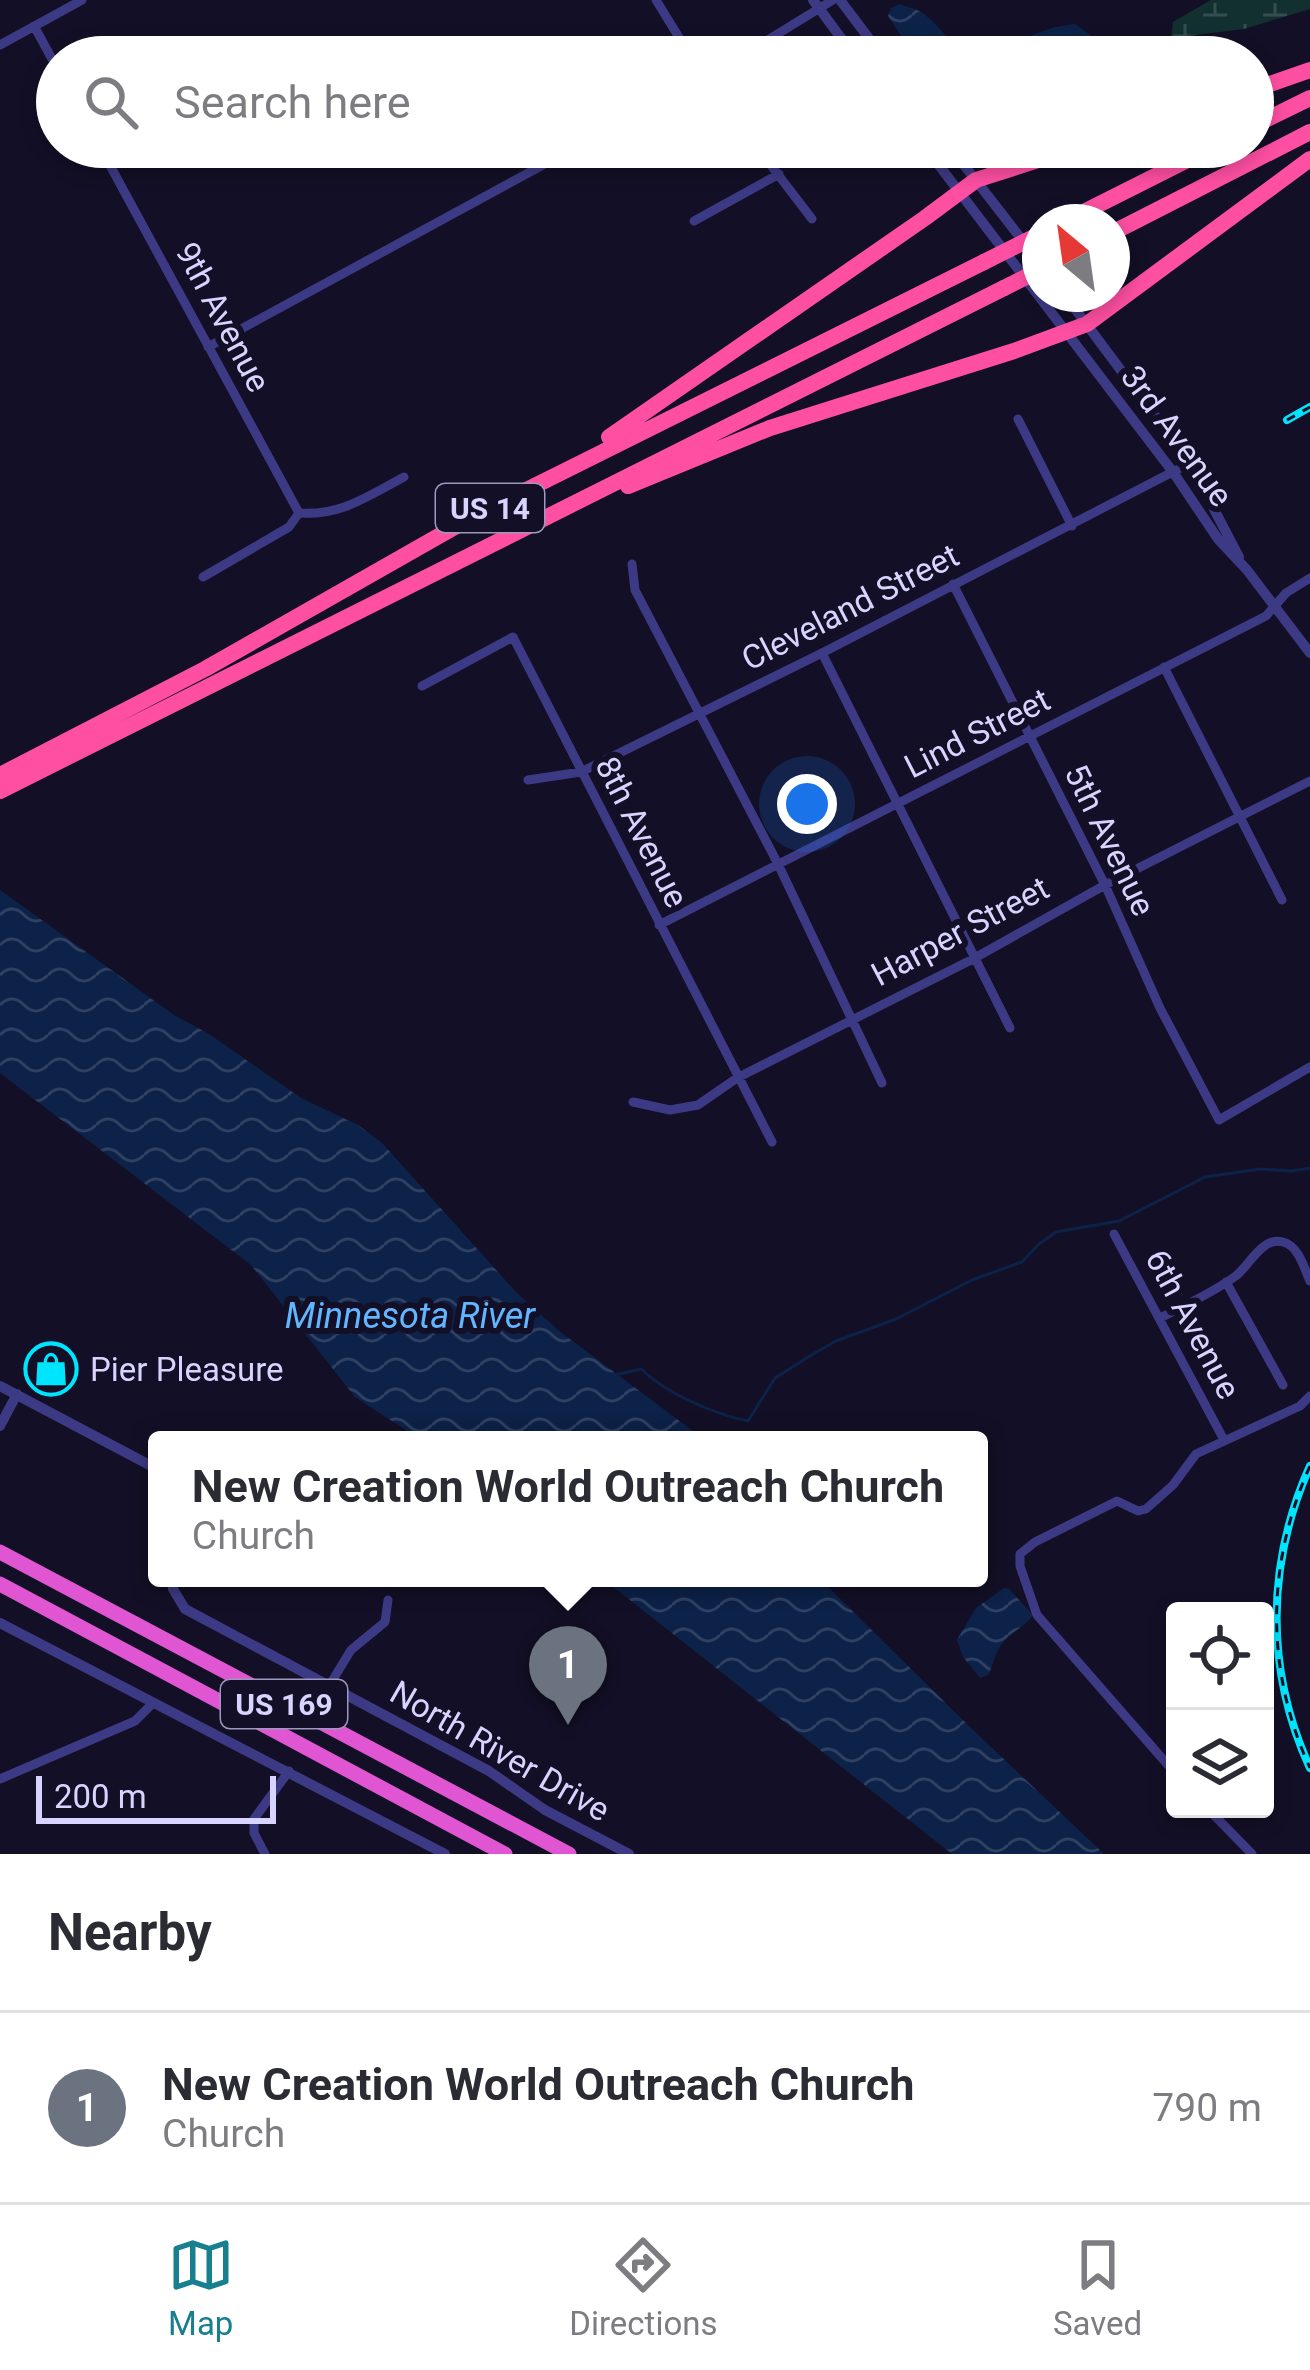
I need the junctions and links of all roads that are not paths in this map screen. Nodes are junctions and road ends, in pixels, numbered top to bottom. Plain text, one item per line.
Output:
1 (82, 0) edge
2 (656, 0) edge
3 (837, 0) edge
4 (816, 4) edge
5 (34, 26) junction
6 (39, 36) edge
7 (678, 36) edge
8 (770, 36) edge
9 (840, 36) edge
10 (866, 36) edge
11 (0, 45) edge
12 (1310, 70) edge
13 (1274, 83) edge
14 (1310, 98) edge
15 (1274, 116) edge
16 (1310, 132) edge
17 (1274, 150) edge
18 (1310, 159) edge
19 (111, 168) edge
20 (537, 168) edge
21 (774, 168) edge
22 (941, 168) edge
23 (967, 168) edge
24 (1013, 168) edge
25 (1171, 168) edge
26 (1239, 168) edge
27 (779, 175) junction
28 (976, 180) junction
29 (959, 192) junction
30 (1100, 204) edge
31 (812, 219) dead end
32 (694, 221) dead end
33 (1130, 224) edge
34 (1022, 242) edge
35 (1022, 243) edge
36 (1022, 277) edge
37 (1078, 312) edge
38 (1087, 324) junction
39 (1066, 332) junction
40 (208, 347) junction
41 (1018, 419) dead end
42 (1190, 463) junction
43 (1173, 472) junction
44 (404, 477) dead end
45 (299, 513) junction
46 (474, 516) junction
47 (543, 517) junction
48 (1072, 526) junction
49 (632, 564) dead end
50 (1247, 570) junction
51 (202, 577) dead end
52 (1310, 578) edge
53 (953, 584) junction
54 (1275, 606) junction
55 (821, 653) junction
56 (1310, 653) edge
57 (1164, 667) junction
58 (422, 686) dead end
59 (699, 714) junction
60 (1029, 736) junction
61 (581, 772) junction
62 (9, 776) edge
63 (528, 780) dead end
64 (1310, 781) edge
65 (0, 791) edge
66 (897, 804) junction
67 (1239, 818) junction
68 (778, 864) junction
69 (1105, 885) junction
70 (1282, 900) dead end
71 (659, 925) junction
72 (973, 958) junction
73 (852, 1018) junction
74 (1010, 1028) dead end
75 (1310, 1067) edge
76 (737, 1078) junction
77 (882, 1083) dead end
78 (633, 1102) dead end
79 (772, 1142) dead end
80 (1114, 1234) dead end
81 (1310, 1281) edge
82 (1226, 1282) junction
83 (1160, 1318) junction
84 (1283, 1384) dead end
85 (0, 1386) edge
86 (17, 1394) junction
87 (1307, 1402) edge
88 (0, 1426) edge
89 (1224, 1439) junction
90 (148, 1464) edge
91 (0, 1552) edge
92 (0, 1584) edge
93 (173, 1587) edge
94 (388, 1600) dead end
95 (0, 1623) edge
96 (329, 1686) junction
97 (152, 1704) junction
98 (1166, 1763) edge
99 (289, 1771) junction
100 (0, 1780) edge
101 (1217, 1818) edge
102 (266, 1854) edge
103 (445, 1854) edge
104 (505, 1854) edge
105 (568, 1854) edge
106 (629, 1854) edge
107 (1252, 1854) edge

1 - 5 street
2 - 7 street
3 - 4 street
3 - 10 street
4 - 8 street
4 - 9 street
5 - 6 street
5 - 11 street
12 - 13 highway
14 - 15 highway
16 - 17 highway
18 - 38 highway
19 - 40 street, 9th Avenue
20 - 40 street
21 - 27 street
22 - 29 street, 3rd Avenue
23 - 28 street
24 - 28 highway
25 - 30 highway
26 - 33 highway
27 - 31 street
27 - 32 street
28 - 29 highway
28 - 34 street
29 - 39 street, 3rd Avenue
29 - 46 highway
35 - 46 highway, US 14, bridge
36 - 47 highway, US 14, bridge
37 - 38 street, 3rd Avenue
38 - 39 highway
38 - 42 street, 3rd Avenue
39 - 43 street, 3rd Avenue
39 - 47 highway
40 - 45 street, 9th Avenue
41 - 48 street
42 - 43 street, Cleveland Street
42 - 50 street, 3rd Avenue
43 - 48 street, Cleveland Street
43 - 50 street, 3rd Avenue
44 - 45 street
45 - 51 street
46 - 62 highway, US 14
47 - 62 highway, US 14
48 - 53 street, Cleveland Street
49 - 59 street
50 - 54 street, 3rd Avenue
52 - 54 street, Lind Street
53 - 55 street, Cleveland Street
53 - 60 street, 5th Avenue
54 - 56 street, 3rd Avenue
54 - 57 street, Lind Street
55 - 59 street, Cleveland Street
55 - 66 street
57 - 60 street, Lind Street
57 - 67 street
58 - 61 street, 8th Avenue
59 - 61 street, Cleveland Street
59 - 68 street
60 - 66 street, Lind Street
60 - 69 street, 5th Avenue
61 - 63 street, Cleveland Street
61 - 71 street, 8th Avenue
62 - 65 highway, US 14
64 - 67 street, Harper Street
66 - 68 street, Lind Street
66 - 72 street
67 - 69 street, Harper Street
67 - 70 street
68 - 71 street, Lind Street
68 - 73 street
69 - 72 street, Harper Street
69 - 75 street, 5th Avenue
71 - 76 street, 8th Avenue
72 - 73 street, Harper Street
72 - 74 street
73 - 76 street, Harper Street
73 - 77 street
76 - 78 street, Harper Street
76 - 79 street, 8th Avenue
80 - 83 street, 6th Avenue
81 - 82 street
82 - 83 street
82 - 84 street
83 - 89 street, 6th Avenue
85 - 86 street
86 - 88 street
86 - 90 street
87 - 89 street
89 - 98 street
91 - 105 highway, US 169
92 - 104 highway, US 169
93 - 96 street, North River Drive
94 - 96 street
95 - 97 street
96 - 106 street, North River Drive
97 - 99 street
97 - 100 street
99 - 102 street
99 - 103 street
101 - 107 street

